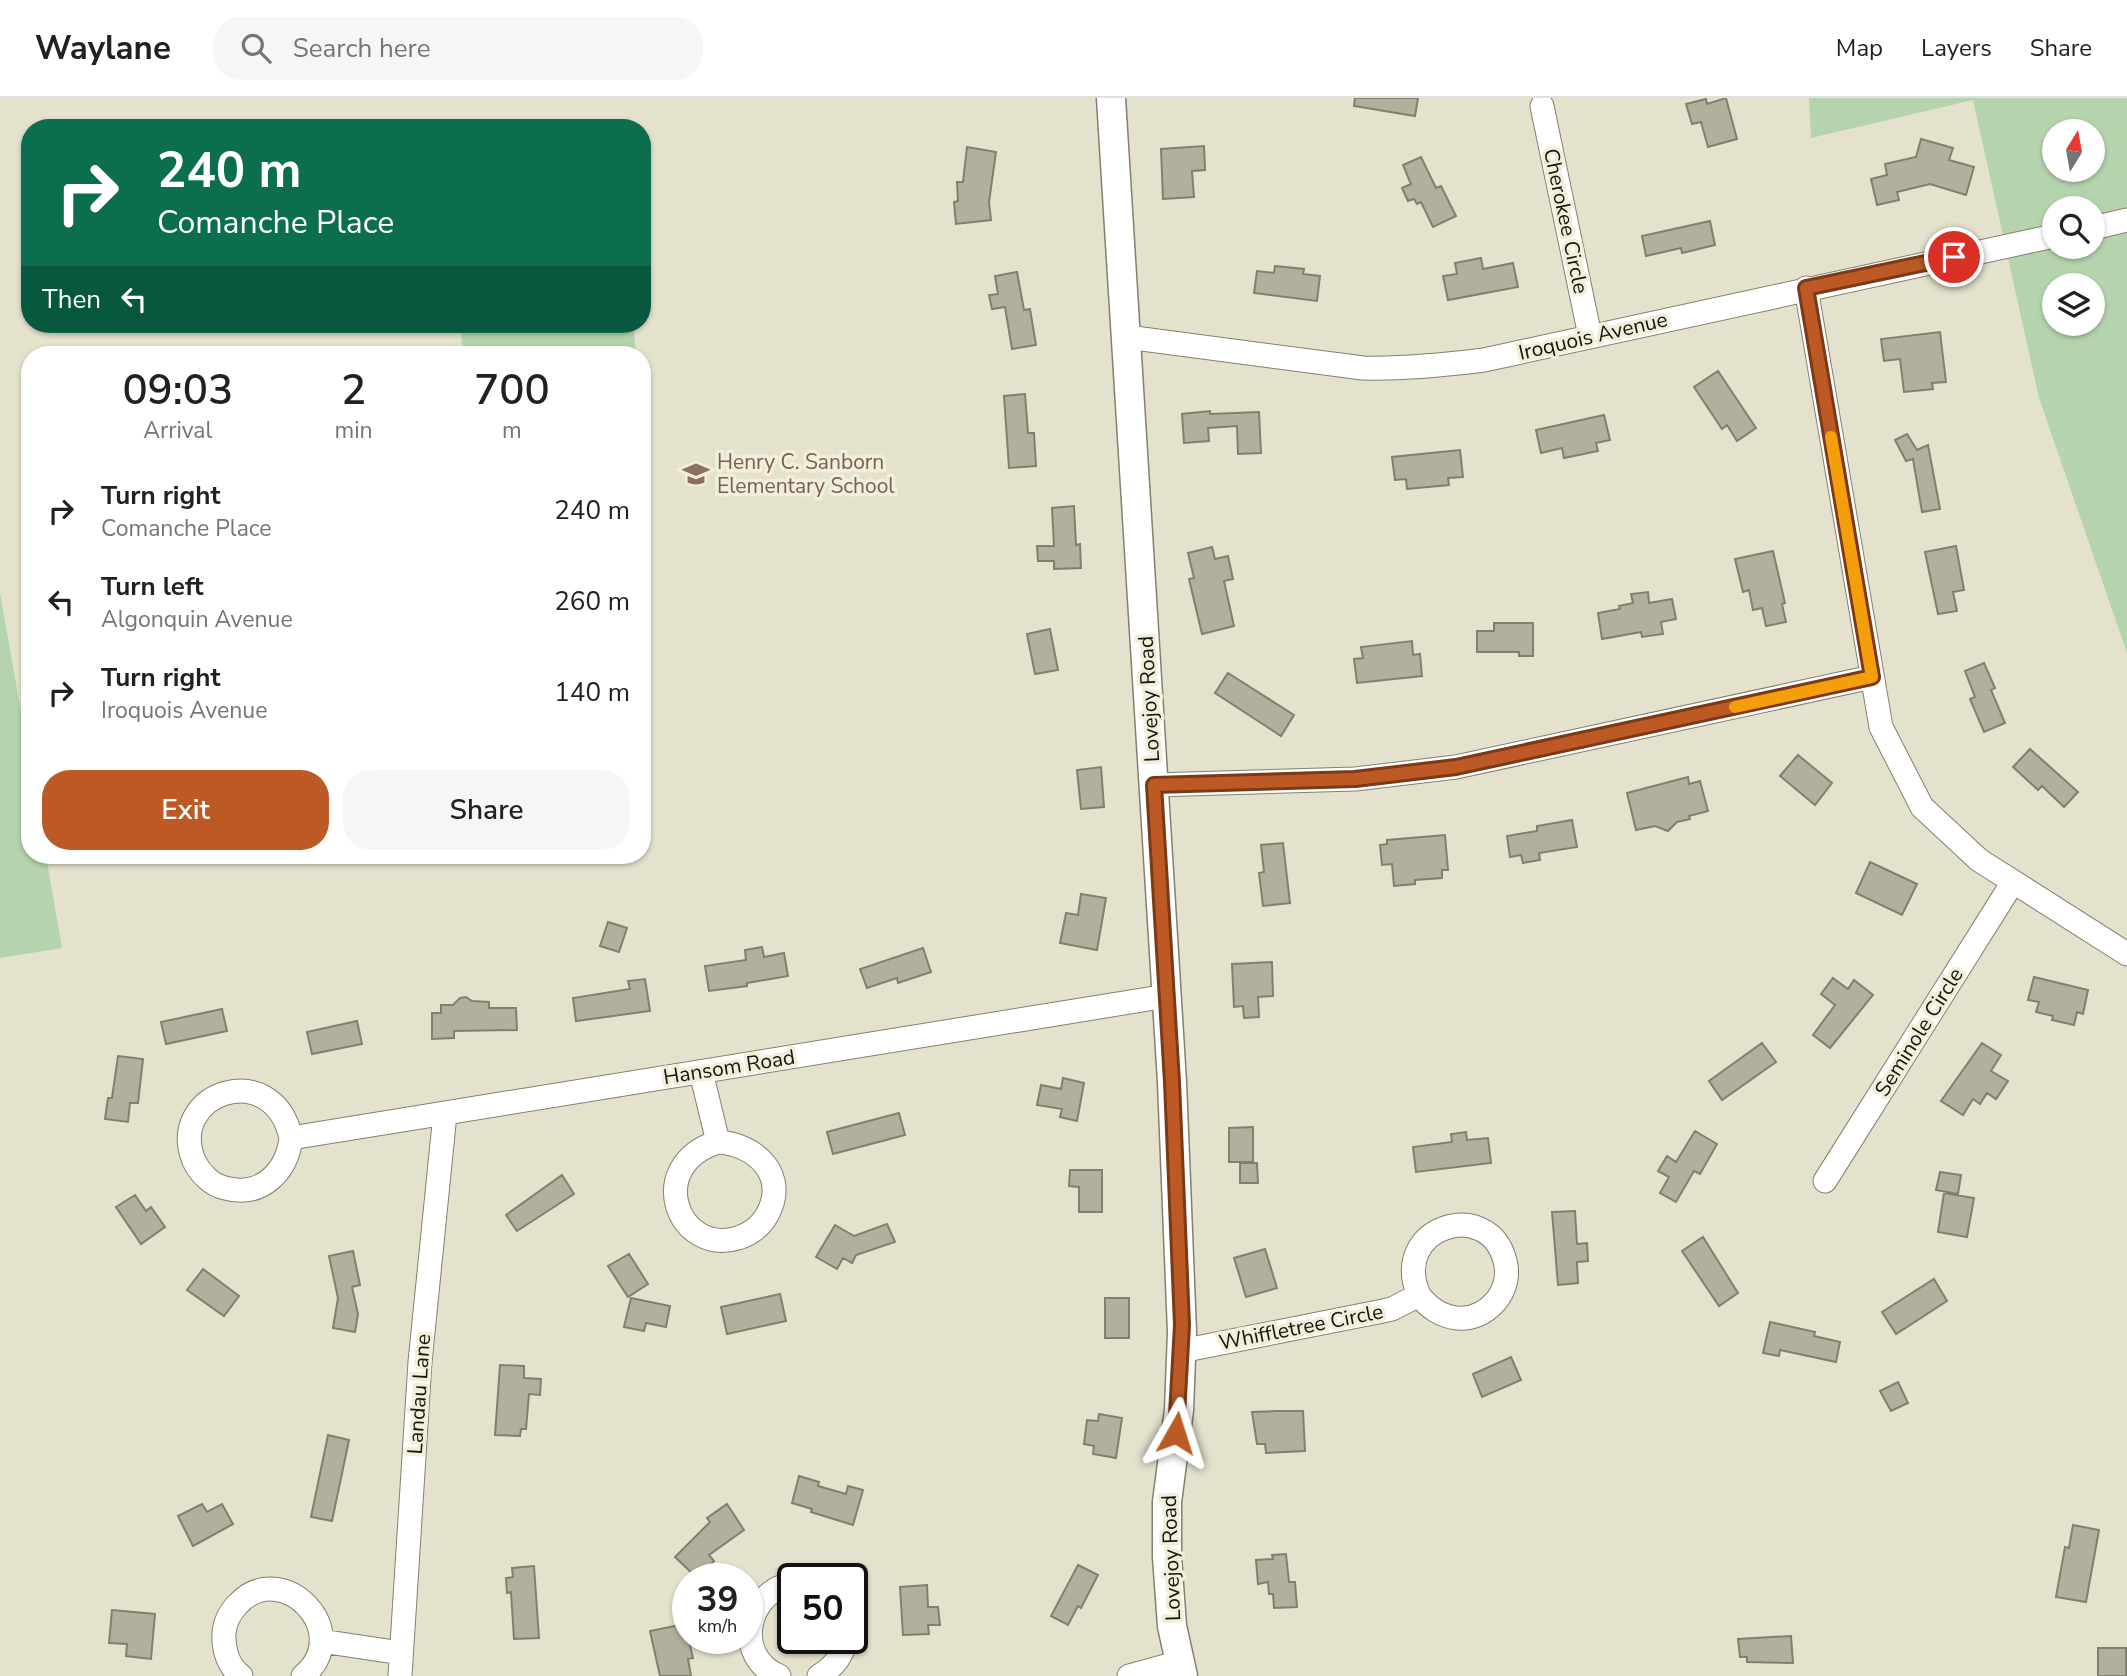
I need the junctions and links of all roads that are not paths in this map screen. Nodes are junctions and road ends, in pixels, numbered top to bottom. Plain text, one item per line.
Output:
1 (1111, 98) edge
2 (1542, 106) dead end
3 (2127, 220) edge
4 (2105, 225) edge
5 (2042, 239) edge
6 (1806, 288) junction
7 (1590, 336) junction
8 (1127, 337) junction
9 (1872, 677) junction
10 (1154, 785) junction
11 (2013, 882) junction
12 (2127, 954) edge
13 (1167, 996) junction
14 (701, 1072) junction
15 (444, 1114) junction
16 (291, 1138) junction
17 (718, 1142) junction
18 (1825, 1181) dead end
19 (1419, 1295) junction
20 (1181, 1351) junction
21 (777, 1590) edge
22 (321, 1640) junction
23 (401, 1653) junction
24 (840, 1654) edge
25 (1181, 1669) edge
26 (242, 1676) edge
27 (303, 1676) edge
28 (400, 1676) edge
29 (779, 1676) edge
30 (819, 1676) edge
31 (1129, 1676) edge

1 - 8 main road, Lovejoy Road
2 - 7 street, Cherokee Circle
3 - 4 street
5 - 6 street, Iroquois Avenue
6 - 7 street, Iroquois Avenue
6 - 9 street
7 - 8 street, Iroquois Avenue
8 - 10 main road, Lovejoy Road
9 - 10 street
9 - 11 street
10 - 13 main road, Lovejoy Road
11 - 12 street
11 - 18 street, Seminole Circle
13 - 14 street, Hansom Road
13 - 20 main road, Lovejoy Road
14 - 15 street, Hansom Road
14 - 17 street
15 - 16 street, Hansom Road
15 - 23 street, Landau Lane
16 - 16 street
17 - 17 street
19 - 19 street
19 - 20 street, Whiffletree Circle
20 - 25 main road, Lovejoy Road
21 - 29 street
22 - 23 street
22 - 26 street
22 - 27 street
23 - 28 street, Landau Lane
24 - 30 street
25 - 31 street

